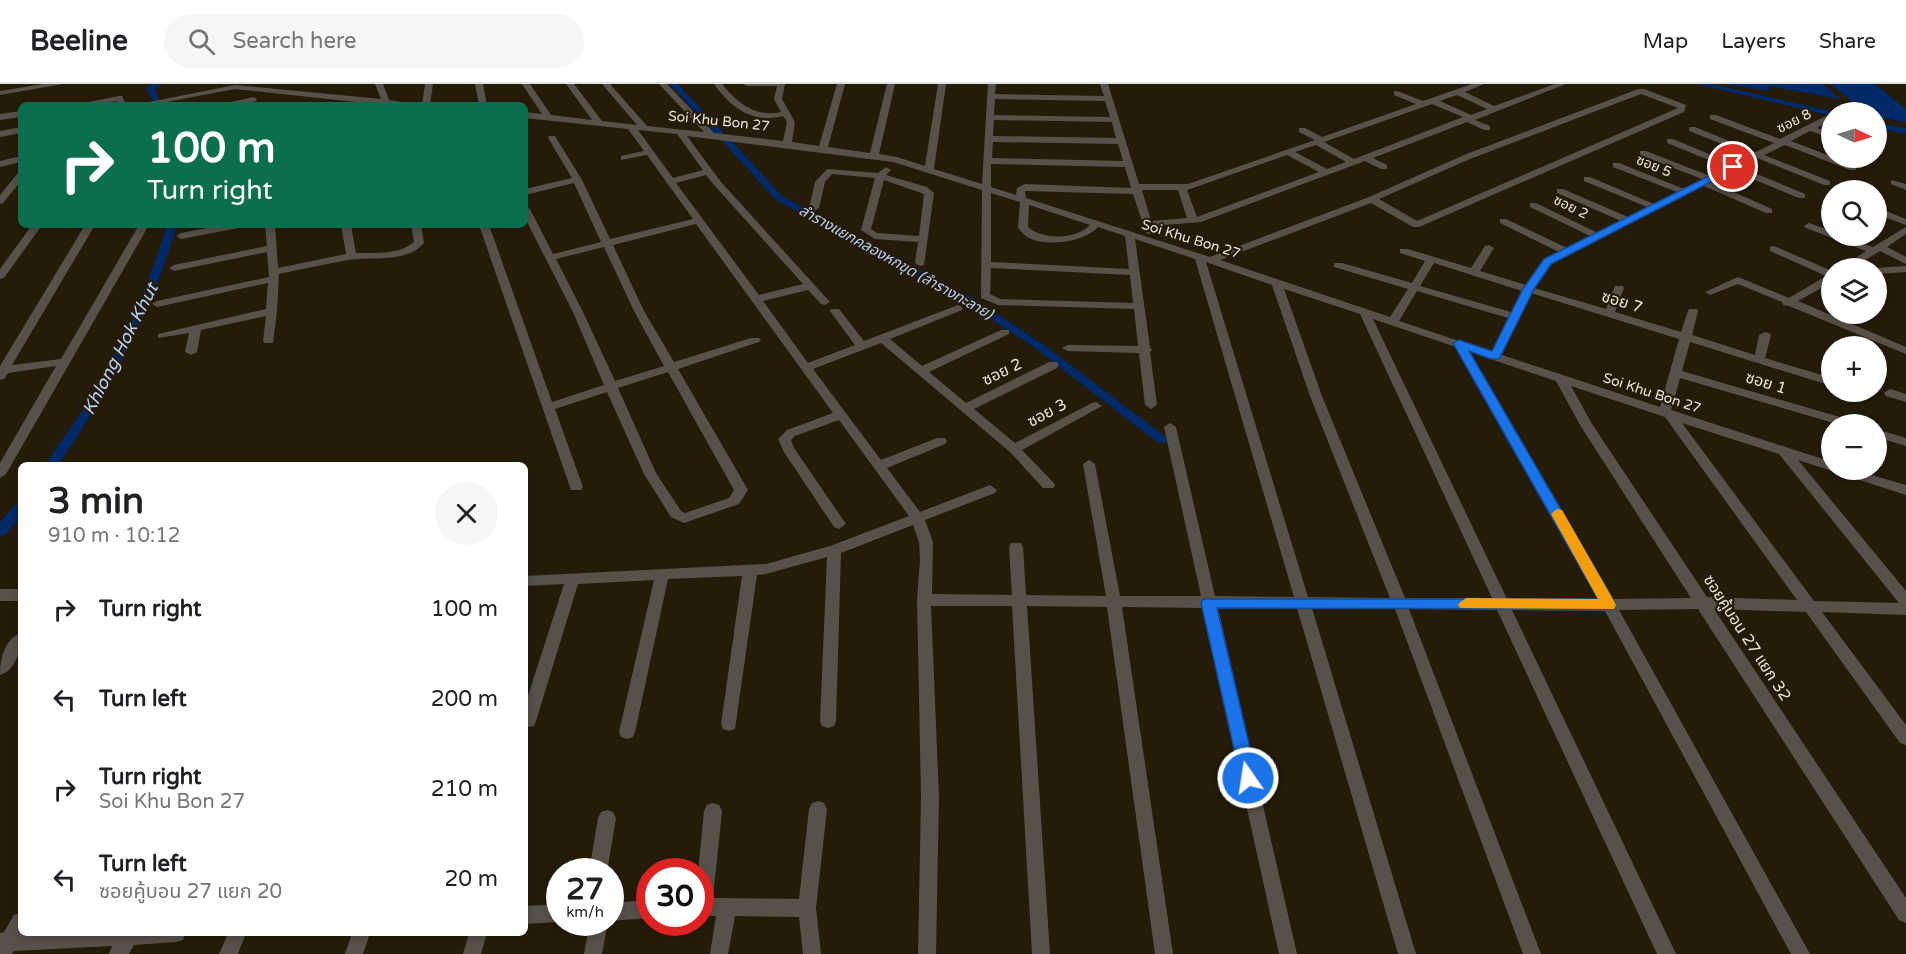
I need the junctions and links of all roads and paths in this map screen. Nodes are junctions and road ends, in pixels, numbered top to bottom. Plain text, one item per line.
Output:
1 (15, 84) edge
2 (59, 84) edge
3 (180, 84) edge
4 (379, 84) edge
5 (429, 84) edge
6 (479, 84) edge
7 (526, 84) edge
8 (570, 84) edge
9 (606, 84) edge
10 (663, 84) edge
11 (718, 84) edge
12 (747, 84) edge
13 (781, 84) edge
14 (841, 84) edge
15 (891, 84) edge
16 (942, 84) edge
17 (992, 84) edge
18 (1104, 84) edge
19 (1480, 84) edge
20 (1562, 84) edge
21 (267, 88) edge
22 (1, 92) edge
23 (1458, 92) junction
24 (1397, 93) dead end
25 (184, 95) junction
26 (992, 96) junction
27 (1110, 99) junction
28 (320, 101) edge
29 (1433, 101) junction
30 (95, 102) edge
31 (120, 102) edge
32 (152, 102) edge
33 (254, 102) edge
34 (354, 102) edge
35 (387, 102) edge
36 (426, 102) edge
37 (482, 102) edge
38 (1423, 104) junction
39 (1493, 109) junction
40 (786, 113) junction
41 (18, 114) edge
42 (528, 115) edge
43 (0, 117) edge
44 (548, 117) junction
45 (989, 117) junction
46 (1713, 117) dead end
47 (1467, 118) junction
48 (1116, 120) junction
49 (599, 123) junction
50 (1821, 123) edge
51 (638, 128) junction
52 (1487, 128) dead end
53 (1692, 129) dead end
54 (1812, 129) junction
55 (1302, 130) dead end
56 (18, 131) edge
57 (680, 132) junction
58 (1821, 132) edge
59 (0, 134) edge
60 (712, 136) junction
61 (552, 138) dead end
62 (988, 139) junction
63 (1122, 141) junction
64 (1320, 141) junction
65 (1670, 141) dead end
66 (1783, 142) junction
67 (787, 144) junction
68 (823, 148) junction
69 (650, 152) junction
70 (1288, 152) junction
71 (1643, 153) dead end
72 (874, 155) junction
73 (1757, 155) junction
74 (1821, 156) edge
75 (1364, 157) junction
76 (624, 158) dead end
77 (894, 159) junction
78 (18, 160) edge
79 (987, 161) junction
80 (1353, 162) junction
81 (0, 164) edge
82 (1130, 164) junction
83 (1616, 165) dead end
84 (1384, 167) dead end
85 (1733, 167) junction
86 (929, 169) junction
87 (709, 171) junction
88 (1326, 172) junction
89 (880, 176) junction
90 (18, 179) edge
91 (1587, 179) dead end
92 (577, 180) junction
93 (672, 181) junction
94 (1707, 181) junction
95 (1821, 181) edge
96 (1894, 182) dead end
97 (1906, 187) edge
98 (1182, 188) junction
99 (988, 189) junction
100 (1138, 189) junction
101 (528, 191) edge
102 (1560, 191) dead end
103 (1682, 192) junction
104 (1802, 196) dead end
105 (1372, 199) junction
106 (1023, 200) junction
107 (0, 201) edge
108 (1533, 206) dead end
109 (1654, 207) junction
110 (814, 208) dead end
111 (1769, 211) dead end
112 (1887, 214) edge
113 (528, 215) edge
114 (697, 218) junction
115 (1627, 220) junction
116 (1194, 221) junction
117 (1503, 221) dead end
118 (1906, 222) edge
119 (1146, 224) junction
120 (1095, 225) junction
121 (1809, 226) dead end
122 (35, 228) edge
123 (88, 228) edge
124 (142, 228) edge
125 (223, 228) edge
126 (270, 228) edge
127 (346, 228) edge
128 (416, 228) edge
129 (485, 228) edge
130 (1906, 230) edge
131 (1821, 231) edge
132 (1595, 235) junction
133 (181, 236) dead end
134 (1130, 236) junction
135 (924, 239) junction
136 (608, 242) junction
137 (1153, 243) junction
138 (1868, 246) edge
139 (273, 248) junction
140 (1488, 248) dead end
141 (1774, 249) dead end
142 (1878, 249) junction
143 (1404, 251) dead end
144 (1564, 251) junction
145 (15, 256) junction
146 (351, 256) junction
147 (0, 258) edge
148 (549, 258) junction
149 (1863, 258) edge
150 (1205, 259) junction
151 (1431, 260) junction
152 (1906, 261) edge
153 (921, 263) dead end
154 (986, 265) junction
155 (1338, 265) dead end
156 (174, 268) dead end
157 (1906, 269) edge
158 (1887, 270) edge
159 (1821, 271) edge
160 (1134, 272) junction
161 (1473, 273) junction
162 (274, 275) junction
163 (0, 276) edge
164 (1276, 283) junction
165 (1821, 283) edge
166 (810, 286) junction
167 (1619, 288) dead end
168 (1528, 289) junction
169 (1415, 290) junction
170 (1710, 292) dead end
171 (757, 299) junction
172 (825, 302) dead end
173 (1787, 303) junction
174 (156, 304) dead end
175 (1139, 306) junction
176 (958, 308) dead end
177 (272, 311) junction
178 (835, 311) dead end
179 (1693, 311) dead end
180 (1364, 312) junction
181 (1609, 315) junction
182 (1516, 317) junction
183 (1393, 322) junction
184 (196, 328) junction
185 (1005, 332) dead end
186 (1765, 335) dead end
187 (162, 336) dead end
188 (1684, 337) junction
189 (882, 338) junction
190 (755, 340) dead end
191 (268, 341) dead end
192 (1459, 343) junction
193 (862, 347) junction
194 (1068, 348) dead end
195 (1146, 350) junction
196 (1906, 351) edge
197 (191, 352) dead end
198 (1495, 357) junction
199 (1759, 360) junction
200 (64, 362) junction
201 (1053, 365) dead end
202 (671, 367) junction
203 (806, 368) junction
204 (921, 371) junction
205 (1, 372) edge
206 (1674, 372) junction
207 (1561, 379) junction
208 (1821, 379) edge
209 (612, 386) junction
210 (1890, 393) dead end
211 (1906, 398) edge
212 (1096, 405) dead end
213 (1151, 405) dead end
214 (548, 407) junction
215 (964, 408) junction
216 (1667, 414) junction
217 (841, 415) junction
218 (1821, 416) edge
219 (1170, 427) dead end
220 (1887, 436) edge
221 (941, 441) dead end
222 (1906, 442) edge
223 (1014, 449) junction
224 (1784, 452) junction
225 (1089, 464) dead end
226 (1821, 464) edge
227 (879, 465) junction
228 (0, 474) edge
229 (1874, 480) edge
230 (1048, 486) dead end
231 (576, 487) dead end
232 (990, 490) dead end
233 (1906, 490) edge
234 (917, 517) junction
235 (839, 524) dead end
236 (1016, 547) dead end
237 (834, 550) junction
238 (750, 571) junction
239 (662, 575) junction
240 (573, 578) junction
241 (528, 581) edge
242 (18, 595) edge
243 (0, 596) edge
244 (924, 600) junction
245 (1019, 600) junction
246 (1906, 601) edge
247 (1114, 602) junction
248 (1209, 603) junction
249 (1303, 603) junction
250 (1503, 603) junction
251 (1702, 603) junction
252 (1400, 604) junction
253 (1609, 605) junction
254 (1808, 607) junction
255 (1906, 609) edge
256 (18, 643) edge
257 (0, 669) edge
258 (528, 721) dead end
259 (828, 721) dead end
260 (729, 724) dead end
261 (627, 732) dead end
262 (1906, 738) edge
263 (818, 808) dead end
264 (712, 811) dead end
265 (607, 818) dead end
266 (600, 858) edge
267 (707, 858) edge
268 (714, 907) edge
269 (727, 908) junction
270 (807, 908) junction
271 (546, 914) edge
272 (1906, 914) edge
273 (528, 915) edge
274 (18, 926) edge
275 (118, 936) edge
276 (128, 936) edge
277 (236, 936) edge
278 (360, 936) edge
279 (477, 936) edge
280 (596, 936) edge
281 (3, 946) edge
282 (118, 954) edge
283 (228, 954) edge
284 (354, 954) edge
285 (472, 954) edge
286 (593, 954) edge
287 (719, 954) edge
288 (812, 954) edge
289 (927, 954) edge
290 (1041, 954) edge
291 (1164, 954) edge
292 (1288, 954) edge
293 (1407, 954) edge
294 (1532, 954) edge
295 (1667, 954) edge
296 (1801, 954) edge

1 - 22 street
2 - 22 street
3 - 25 street
4 - 35 street
5 - 36 street
6 - 37 street
7 - 44 street
8 - 49 street
9 - 51 street
10 - 60 street
11 - 40 street
12 - 13 street
13 - 40 street
14 - 68 street
15 - 72 street
16 - 86 street
17 - 26 street
18 - 27 street
19 - 23 street
20 - 39 street
21 - 25 street
21 - 28 street
21 - 33 street
23 - 29 street
23 - 39 street
24 - 38 street
25 - 32 street
26 - 27 street
26 - 45 street
27 - 48 street
28 - 34 street
29 - 38 street
29 - 47 street
30 - 31 street
38 - 64 street
39 - 47 street
40 - 67 street
41 - 43 street
42 - 44 street, Soi Khu Bon 27
44 - 49 street, Soi Khu Bon 27
45 - 48 street
45 - 62 street
46 - 66 street
47 - 52 street
47 - 75 street
48 - 63 street
49 - 51 street, Soi Khu Bon 27
50 - 54 street, ซอย 8
51 - 57 street, Soi Khu Bon 27
51 - 69 street
53 - 73 street
54 - 58 street
54 - 66 street, ซอย 8
55 - 64 street
56 - 59 street
57 - 60 street, Soi Khu Bon 27
57 - 87 street
60 - 67 street, Soi Khu Bon 27
61 - 92 street
62 - 63 street
62 - 79 street
63 - 82 street
64 - 70 street
64 - 80 street
65 - 85 street
66 - 73 street, ซอย 8
66 - 74 street
67 - 68 street, Soi Khu Bon 27
68 - 72 street, Soi Khu Bon 27
69 - 76 street
69 - 93 street
70 - 88 street
70 - 98 street
71 - 94 street
72 - 77 street, Soi Khu Bon 27
73 - 85 street, ซอย 8
73 - 95 street
75 - 80 street
75 - 84 street
77 - 86 street, Soi Khu Bon 27
77 - 89 street
78 - 81 street
79 - 82 street
79 - 99 street
80 - 88 street
82 - 100 street
83 - 103 street, ซอย 5
85 - 94 street, ซอย 8
85 - 104 street
86 - 99 street, Soi Khu Bon 27
87 - 93 street
87 - 166 street
88 - 116 street
89 - 110 street
89 - 135 street
89 - 135 street
90 - 107 street
91 - 109 street
92 - 101 street
92 - 136 street
93 - 114 street
94 - 103 street, ซอย 8
94 - 111 street
96 - 97 street
98 - 100 street
98 - 116 street
99 - 106 street, Soi Khu Bon 27
99 - 154 street
100 - 106 street
100 - 119 street
102 - 115 street
103 - 109 street, ซอย 8
105 - 105 street
105 - 150 street
106 - 120 street, Soi Khu Bon 27
106 - 120 street
108 - 132 street, ซอย 2
109 - 115 street, ซอย 8
112 - 118 street
113 - 148 street
114 - 136 street
114 - 171 street
115 - 132 street, ซอย 8
116 - 119 street
117 - 144 street
119 - 137 street
120 - 134 street, Soi Khu Bon 27
121 - 131 street
122 - 145 street
123 - 205 street
124 - 200 street
125 - 133 street
126 - 139 street
127 - 146 street
128 - 146 street
129 - 214 street
130 - 142 street
132 - 144 street, ซอย 8
134 - 137 street, Soi Khu Bon 27
134 - 160 street
135 - 153 street
136 - 148 street
136 - 202 street
137 - 150 street, Soi Khu Bon 27
138 - 142 street
139 - 156 street
139 - 162 street
140 - 161 street
141 - 159 street
142 - 149 street
142 - 152 street
143 - 151 street, ซอย 7
144 - 168 street, ซอย 8
145 - 147 street
145 - 163 street
146 - 162 street
148 - 209 street
150 - 164 street, Soi Khu Bon 27
150 - 249 street
151 - 161 street, ซอย 7
151 - 169 street
154 - 160 street
154 - 175 street
155 - 169 street
157 - 158 street
160 - 175 street
161 - 168 street, ซอย 7
162 - 174 street
162 - 177 street
164 - 180 street, Soi Khu Bon 27
164 - 252 street
165 - 173 street
166 - 171 street
166 - 172 street
167 - 181 street
168 - 181 street, ซอย 7
168 - 182 street, ซอย 8
169 - 182 street
169 - 183 street
170 - 173 street
171 - 203 street
173 - 196 street
175 - 195 street
176 - 189 street
177 - 184 street
177 - 191 street
178 - 193 street
179 - 188 street
180 - 183 street, Soi Khu Bon 27
180 - 250 street
181 - 188 street, ซอย 7
182 - 198 street, ซอย 8
183 - 192 street, Soi Khu Bon 27
184 - 187 street
184 - 197 street
185 - 204 street
186 - 199 street
188 - 199 street, ซอย 7
188 - 206 street
189 - 193 street
189 - 204 street
190 - 202 street
192 - 198 street, Soi Khu Bon 27
192 - 253 street
193 - 203 street
194 - 195 street
195 - 213 street
198 - 207 street, Soi Khu Bon 27
199 - 208 street, ซอย 7
200 - 205 street
200 - 228 street
201 - 215 street, ซอย 2
202 - 209 street
202 - 209 street
203 - 217 street
204 - 215 street
206 - 216 street
206 - 218 street, ซอย 1
207 - 216 street, Soi Khu Bon 27
207 - 251 street, ซอยคู้บอน 27 แยก 32
209 - 214 street
210 - 211 street
212 - 223 street, ซอย 3
214 - 231 street
215 - 223 street
216 - 224 street, Soi Khu Bon 27
216 - 254 street
217 - 227 street
217 - 235 street
219 - 248 street
220 - 222 street
221 - 227 street
223 - 230 street
224 - 226 street, Soi Khu Bon 27
224 - 246 street
225 - 247 street
227 - 234 street
229 - 233 street
232 - 234 street
234 - 237 street
234 - 244 street
236 - 245 street
237 - 238 street
237 - 259 street
238 - 239 street
238 - 260 street
239 - 240 street
239 - 261 street
240 - 241 street
240 - 258 street
242 - 243 street
244 - 245 street
244 - 289 street
245 - 247 street
245 - 290 street
247 - 248 street
247 - 291 street
248 - 249 street
248 - 292 street
249 - 252 street
249 - 293 street
250 - 252 street
250 - 253 street
250 - 295 street
251 - 253 street
251 - 254 street
251 - 272 street, ซอยคู้บอน 27 แยก 32
252 - 294 street
253 - 296 street
254 - 255 street
254 - 262 street
256 - 257 street
263 - 270 street
264 - 267 street
265 - 266 street
268 - 269 street
269 - 270 street
269 - 287 street
270 - 288 street
271 - 273 street
274 - 281 street
275 - 281 street
276 - 282 street
277 - 283 street
278 - 284 street
279 - 285 street
280 - 286 street

